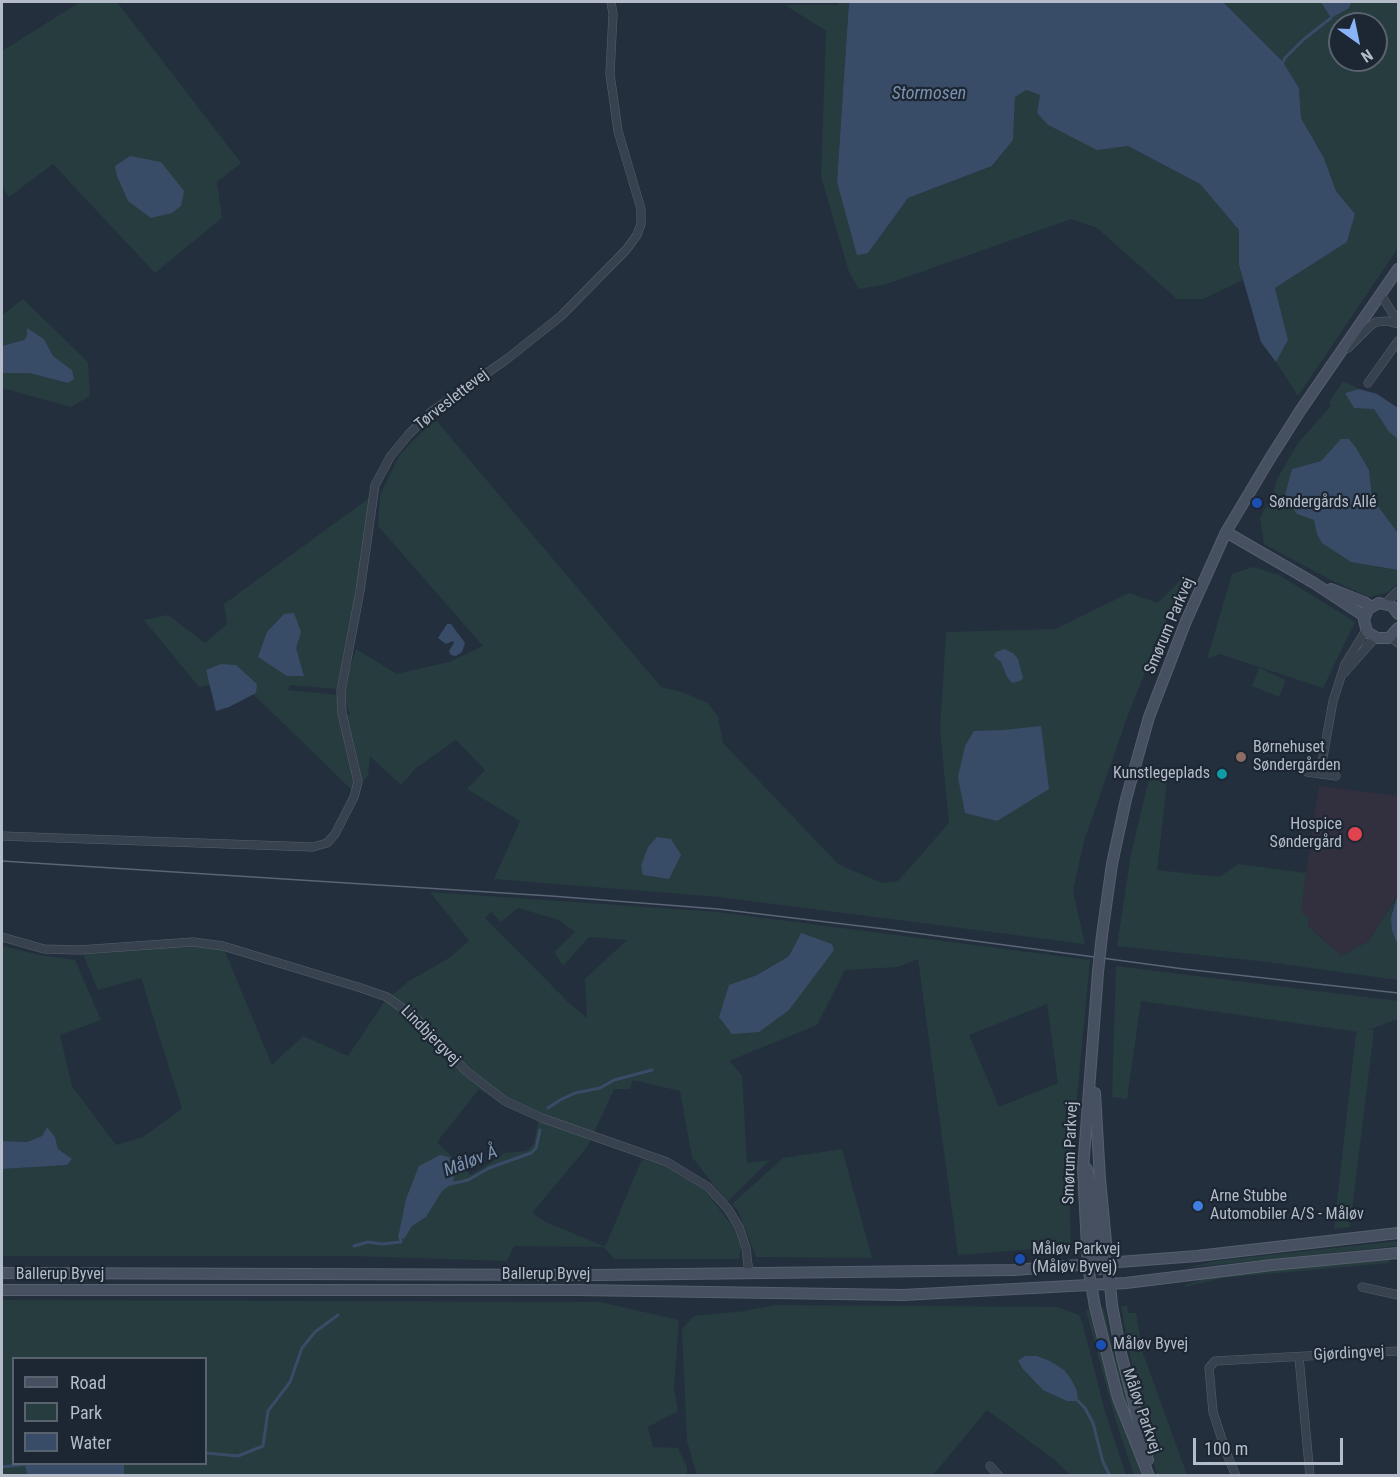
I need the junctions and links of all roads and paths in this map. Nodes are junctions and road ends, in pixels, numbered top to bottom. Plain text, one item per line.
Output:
1 (611, 2) edge
2 (1398, 269) edge
3 (1381, 295) junction
4 (1398, 323) edge
5 (1398, 341) edge
6 (1332, 364) junction
7 (1368, 383) dead end
8 (1226, 532) junction
9 (1314, 582) junction
10 (1398, 591) edge
11 (1386, 603) junction
12 (1371, 607) junction
13 (1398, 612) edge
14 (1364, 616) junction
15 (1366, 630) junction
16 (1396, 636) edge
17 (1375, 638) junction
18 (1343, 674) junction
19 (1307, 772) dead end
20 (1320, 774) junction
21 (1336, 776) dead end
22 (2, 836) edge
23 (2, 937) edge
24 (1093, 1042) junction
25 (1398, 1233) edge
26 (1398, 1253) edge
27 (1098, 1265) junction
28 (749, 1273) junction
29 (2, 1274) edge
30 (1110, 1284) junction
31 (1091, 1285) junction
32 (1362, 1287) dead end
33 (2, 1290) edge
34 (1398, 1295) edge
35 (1398, 1352) edge
36 (1299, 1357) junction
37 (990, 1466) dead end
38 (999, 1476) edge
39 (1150, 1476) edge
40 (1236, 1476) edge
41 (1310, 1476) edge

1 - 22 street, Tørveslettevej
2 - 3 main road, Smørum Parkvej
3 - 4 street
3 - 6 main road, Smørum Parkvej
4 - 6 street
5 - 7 street
6 - 8 main road, Smørum Parkvej
8 - 9 main road
8 - 24 main road, Smørum Parkvej, bridge
9 - 12 main road
9 - 14 main road
10 - 11 street
11 - 12 main road
11 - 13 main road
12 - 14 main road
14 - 15 main road
15 - 17 main road
15 - 18 street
16 - 17 main road
17 - 18 street
18 - 20 street
19 - 20 street
20 - 21 street
23 - 28 street, Lindbjergvej
24 - 27 main road, Smørum Parkvej
24 - 27 main road, Smørum Parkvej
25 - 27 main road
26 - 30 main road
27 - 28 main road, Ballerup Byvej
27 - 30 main road, Måløv Parkvej
27 - 31 main road, Måløv Parkvej
28 - 29 main road, Ballerup Byvej
30 - 31 main road, Ballerup Byvej
30 - 39 main road, Måløv Parkvej
31 - 33 main road, Ballerup Byvej
31 - 39 main road, Måløv Parkvej
32 - 34 street
35 - 36 street, Gjørdingvej
36 - 40 street, Gjørdingvej
36 - 41 street, Gjørdingvej
37 - 38 street

